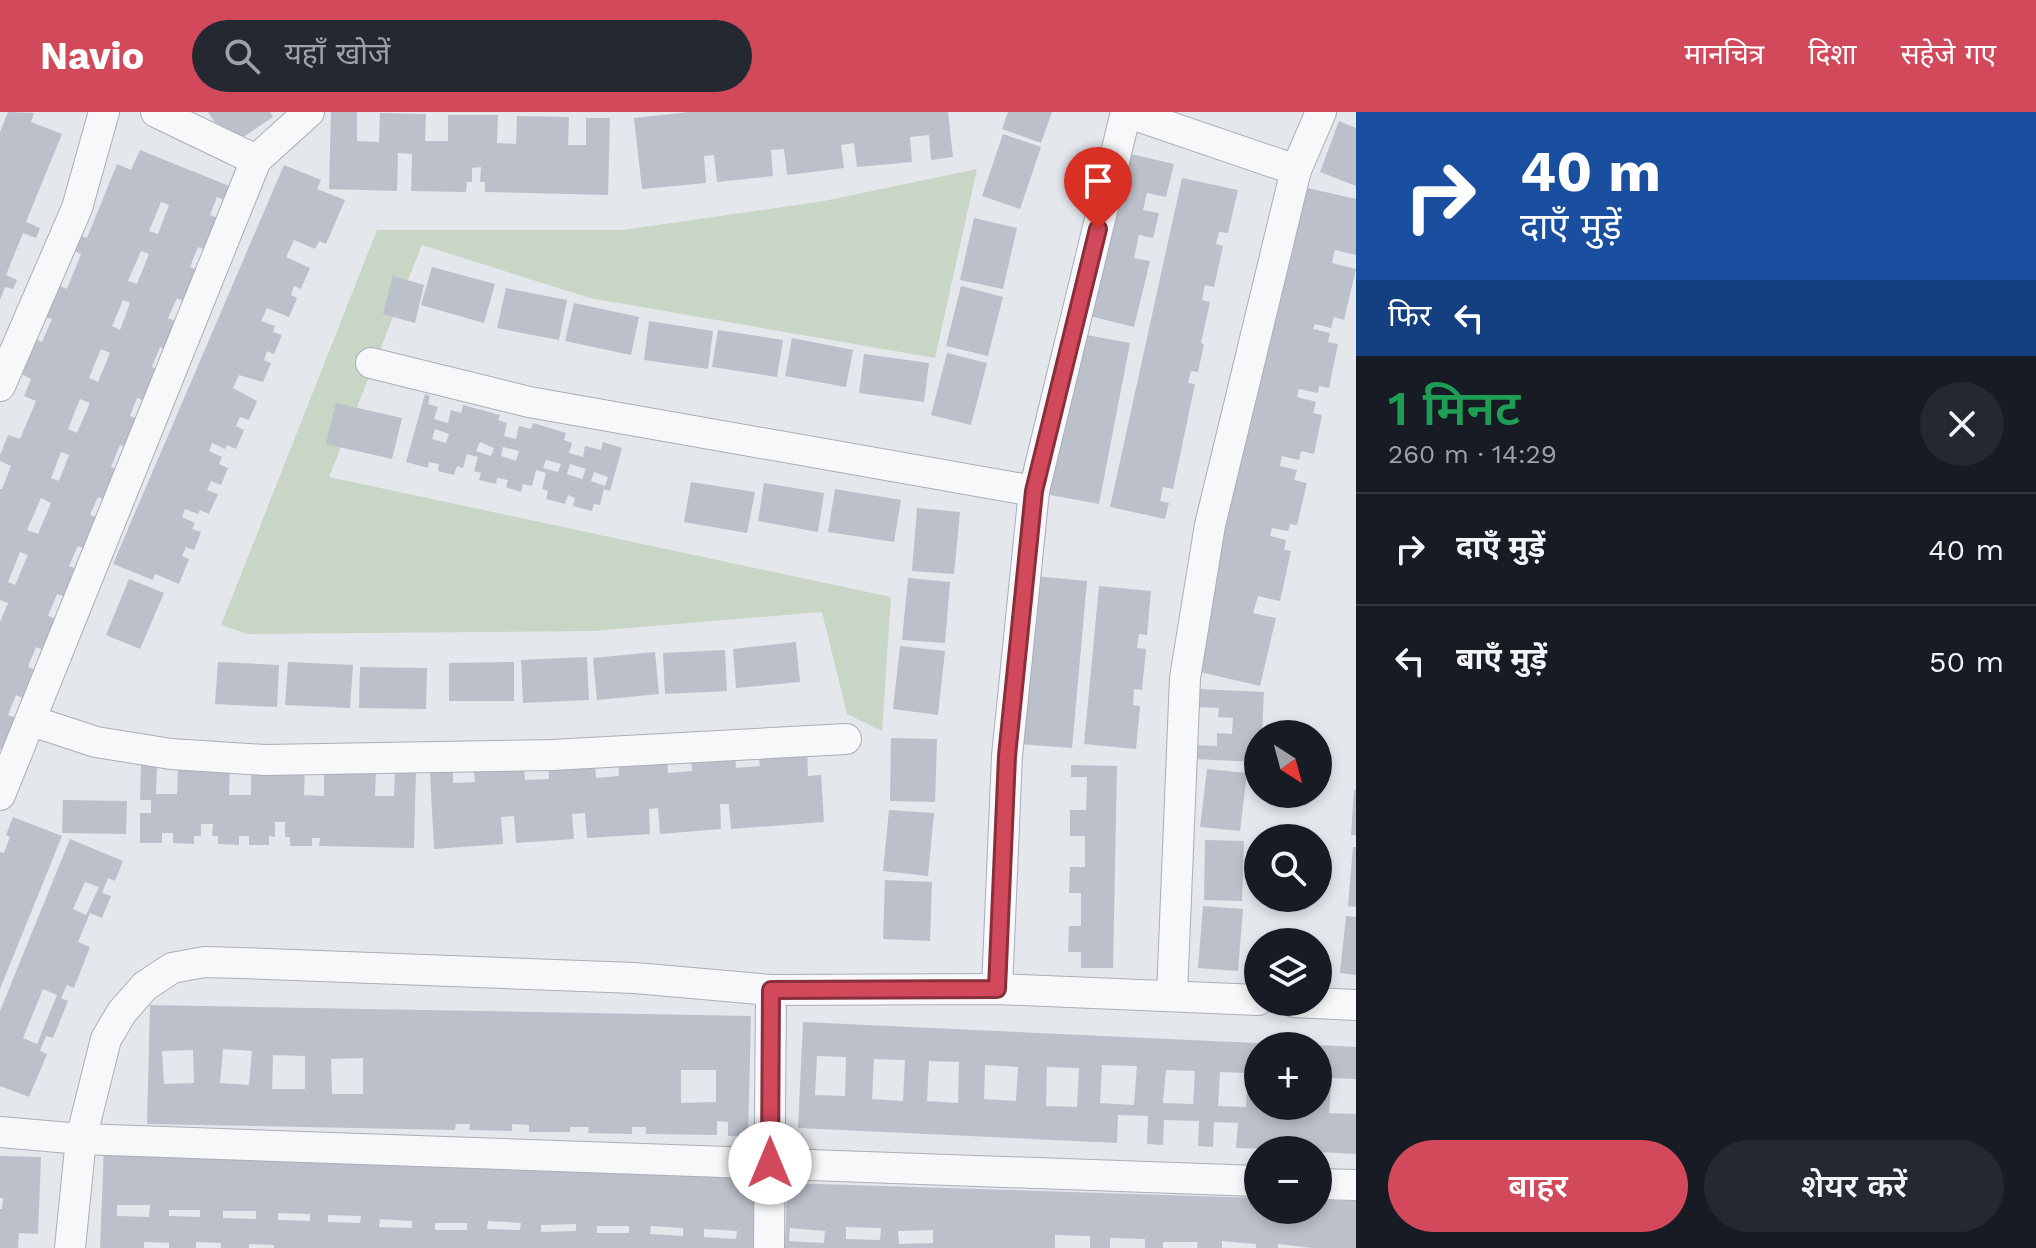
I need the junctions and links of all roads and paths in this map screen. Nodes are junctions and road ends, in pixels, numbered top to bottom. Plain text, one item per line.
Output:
1 (104, 112) edge
2 (156, 112) edge
3 (309, 112) edge
4 (1126, 112) edge
5 (1321, 112) edge
6 (256, 160) junction
7 (1296, 170) junction
8 (371, 363) dead end
9 (0, 386) edge
10 (1034, 491) junction
11 (32, 721) junction
12 (846, 739) dead end
13 (0, 795) edge
14 (997, 989) junction
15 (771, 990) junction
16 (1172, 995) junction
17 (1244, 999) edge
18 (1332, 1004) edge
19 (1356, 1005) edge
20 (0, 1132) edge
21 (81, 1139) junction
22 (770, 1163) junction
23 (1244, 1180) edge
24 (1332, 1184) edge
25 (1356, 1185) edge
26 (70, 1248) edge
27 (769, 1248) edge

1 - 9 street
2 - 6 street
3 - 6 street
4 - 7 street
4 - 10 street
5 - 7 street
6 - 11 street
7 - 16 street
8 - 10 street
10 - 14 street
11 - 12 street
11 - 13 street
14 - 15 street
14 - 16 street
15 - 21 street
15 - 22 street
16 - 17 street
18 - 19 street
20 - 21 street
21 - 22 street
21 - 26 street
22 - 23 street
22 - 27 street
24 - 25 street

